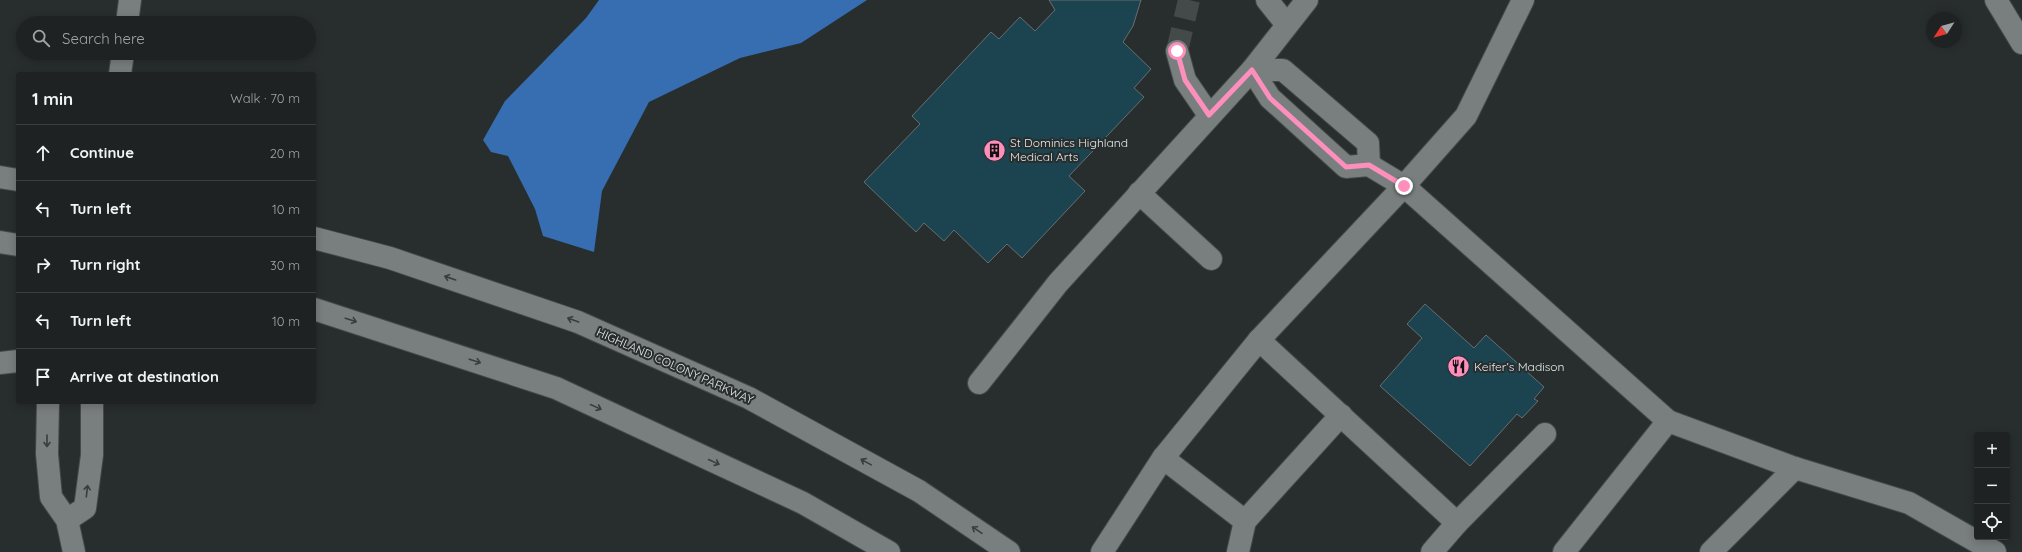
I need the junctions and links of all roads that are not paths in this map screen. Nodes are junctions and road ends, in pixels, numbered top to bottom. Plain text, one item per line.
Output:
1 (130, 0) edge
2 (1267, 0) edge
3 (1307, 0) edge
4 (1523, 0) edge
5 (1996, 0) edge
6 (128, 16) edge
7 (1288, 25) junction
8 (2022, 43) edge
9 (1177, 51) tunnel mouth
10 (122, 60) edge
11 (1252, 70) junction
12 (120, 72) edge
13 (1209, 115) junction
14 (1369, 165) junction
15 (0, 178) edge
16 (16, 180) edge
17 (1404, 186) junction
18 (1139, 193) junction
19 (316, 239) edge
20 (0, 242) edge
21 (16, 245) edge
22 (1211, 259) dead end
23 (316, 310) edge
24 (1260, 340) junction
25 (16, 361) edge
26 (0, 363) edge
27 (979, 383) dead end
28 (48, 404) edge
29 (92, 404) edge
30 (1340, 415) junction
31 (1668, 421) junction
32 (1545, 434) dead end
33 (1163, 458) junction
34 (1795, 468) junction
35 (67, 520) junction
36 (1245, 521) junction
37 (1457, 523) junction
38 (74, 552) edge
39 (889, 552) edge
40 (1009, 552) edge
41 (1102, 552) edge
42 (1238, 552) edge
43 (1432, 552) edge
44 (1564, 552) edge
45 (1711, 552) edge
46 (1995, 552) edge

1 - 6 street
2 - 7 street
3 - 7 street
4 - 17 street
5 - 8 street
7 - 11 street
9 - 13 street
10 - 12 street
11 - 13 street
11 - 14 street
11 - 14 street
13 - 18 street
14 - 17 street
15 - 16 street
17 - 24 street
17 - 31 street
18 - 22 street
18 - 27 street
40 -> 19 street, HIGHLAND COLONY PARKWAY
20 - 21 street
23 -> 39 street
24 - 30 street
24 - 33 street
25 - 26 street
28 -> 35 street
35 -> 29 street
30 - 36 street
30 - 37 street
31 - 34 street
31 - 44 street
32 - 37 street
33 - 36 street
33 - 41 street
34 - 45 street
34 - 46 street
35 - 38 street
36 - 42 street
37 - 43 street

